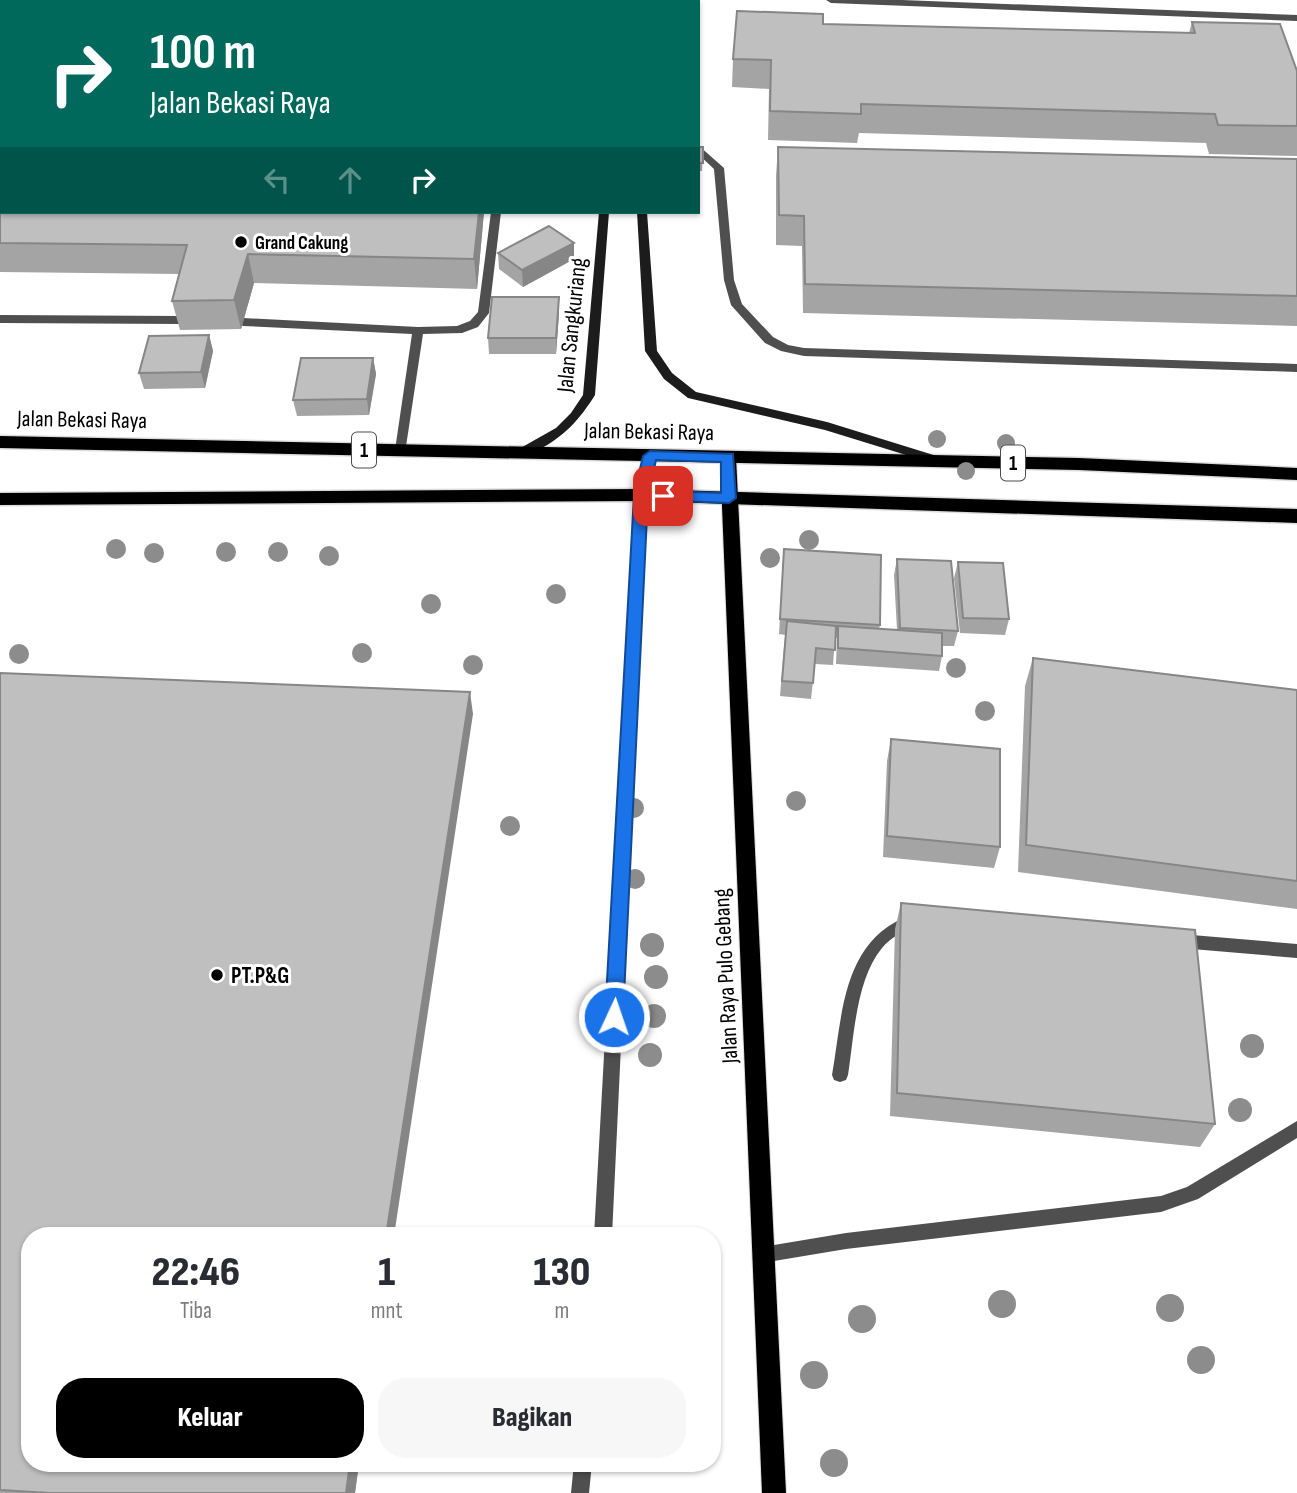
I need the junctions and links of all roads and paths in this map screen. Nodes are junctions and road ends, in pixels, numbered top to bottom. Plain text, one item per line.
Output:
1 (831, 0) edge
2 (1297, 18) edge
3 (700, 150) edge
4 (496, 214) edge
5 (604, 214) edge
6 (642, 214) edge
7 (0, 319) edge
8 (182, 320) edge
9 (243, 322) dead end
10 (418, 331) junction
11 (1297, 368) edge
12 (0, 442) edge
13 (122, 445) junction
14 (401, 450) junction
15 (0, 453) edge
16 (521, 453) junction
17 (650, 456) junction
18 (728, 457) junction
19 (939, 461) junction
20 (1297, 474) edge
21 (641, 495) junction
22 (729, 498) junction
23 (0, 499) edge
24 (1297, 516) edge
25 (932, 918) edge
26 (1166, 940) edge
27 (1297, 950) edge
28 (840, 1074) dead end
29 (1297, 1129) edge
30 (603, 1227) edge
31 (762, 1255) junction
32 (582, 1472) edge
33 (580, 1493) edge
34 (775, 1493) edge

1 - 2 lane
3 - 11 lane
4 - 10 lane
5 - 16 street, Jalan Sangkuriang
6 - 19 street
7 - 8 lane
9 - 10 lane
10 - 14 lane
12 - 13 highway, Jalan Bekasi Raya / 1
13 - 14 highway, Jalan Bekasi Raya / 1
13 - 15 highway
14 - 16 highway, Jalan Bekasi Raya / 1
16 - 17 highway, Jalan Bekasi Raya / 1
17 - 18 highway, Jalan Bekasi Raya / 1
17 - 21 lane
18 - 19 highway, Jalan Bekasi Raya / 1
18 - 22 main road, Jalan Raya Pulo Gebang
19 - 20 highway, Jalan Bekasi Raya / 1
21 - 22 highway, 1
21 - 23 highway, 1
21 - 30 lane
22 - 24 highway, 1
22 - 31 main road, Jalan Raya Pulo Gebang
25 - 28 lane
26 - 27 lane
29 - 31 lane
31 - 34 main road, Jalan Raya Pulo Gebang
32 - 33 lane

